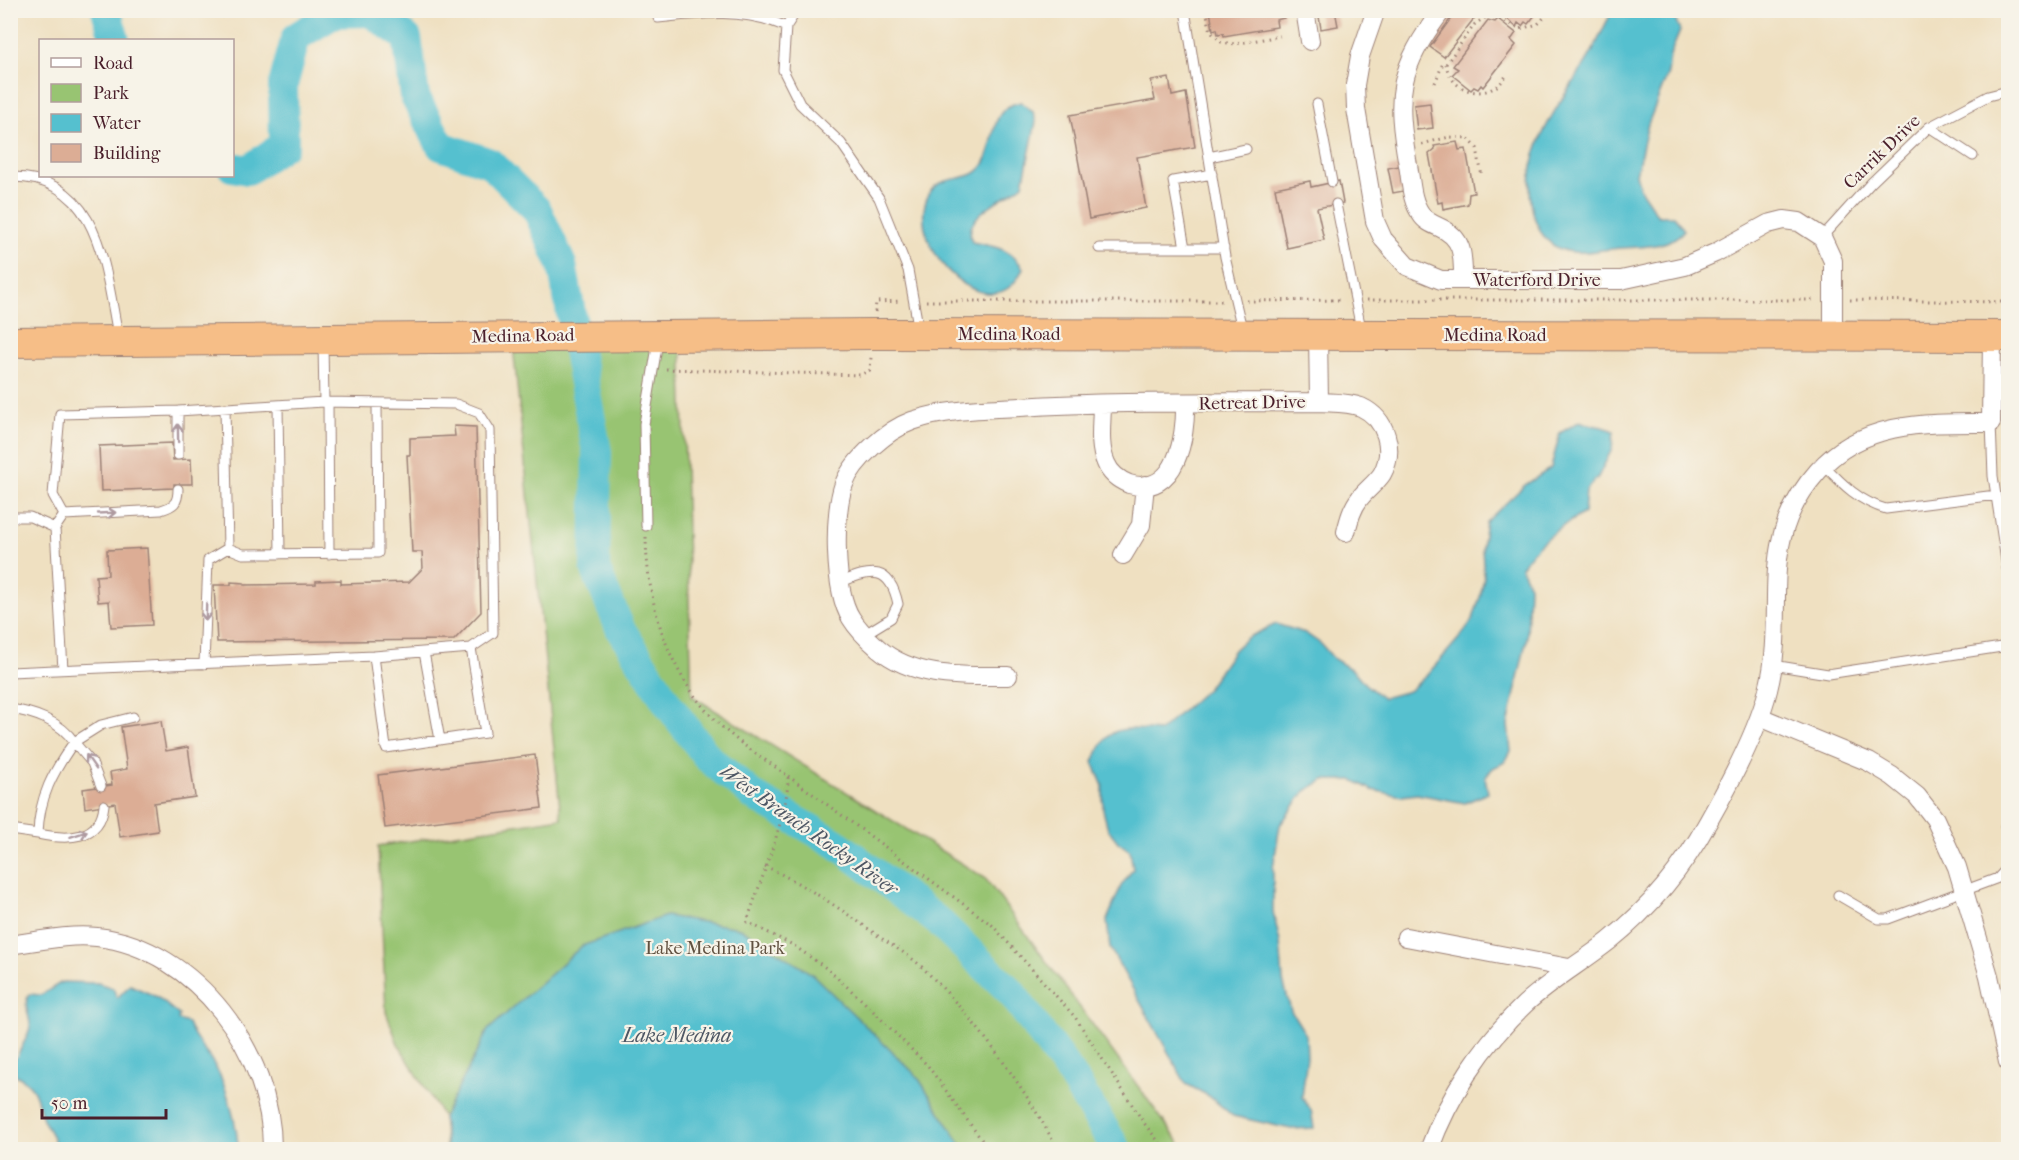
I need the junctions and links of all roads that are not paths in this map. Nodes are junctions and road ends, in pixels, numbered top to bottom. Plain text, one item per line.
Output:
1 (797, 10) edge
2 (1185, 10) edge
3 (1305, 10) edge
4 (1376, 10) edge
5 (1442, 10) edge
6 (658, 18) dead end
7 (786, 27) junction
8 (1310, 40) dead end
9 (2008, 91) edge
10 (1317, 104) dead end
11 (1929, 127) junction
12 (1246, 148) dead end
13 (1973, 156) dead end
14 (1209, 157) junction
15 (1212, 174) junction
16 (10, 177) edge
17 (1332, 182) dead end
18 (1336, 204) dead end
19 (1822, 237) junction
20 (1099, 248) dead end
21 (1185, 248) junction
22 (1224, 248) junction
23 (1463, 280) junction
24 (920, 333) junction
25 (1243, 334) junction
26 (1318, 334) junction
27 (658, 335) junction
28 (1362, 335) junction
29 (1833, 336) junction
30 (2000, 336) edge
31 (323, 339) junction
32 (119, 341) junction
33 (10, 342) edge
34 (326, 402) junction
35 (1319, 402) junction
36 (377, 403) junction
37 (1101, 404) junction
38 (1185, 404) junction
39 (279, 405) junction
40 (225, 408) junction
41 (178, 411) junction
42 (1991, 423) junction
43 (178, 455) dead end
44 (1824, 465) junction
45 (1145, 485) junction
46 (178, 489) dead end
47 (1996, 495) junction
48 (64, 515) junction
49 (10, 518) edge
50 (646, 526) road end
51 (55, 528) junction
52 (1346, 532) dead end
53 (228, 548) junction
54 (280, 554) junction
55 (329, 554) junction
56 (1123, 555) dead end
57 (2008, 574) edge
58 (841, 582) junction
59 (866, 634) junction
60 (2008, 646) edge
61 (471, 648) junction
62 (424, 652) junction
63 (374, 656) junction
64 (204, 664) junction
65 (1773, 665) junction
66 (63, 670) junction
67 (10, 672) edge
68 (1008, 676) dead end
69 (10, 708) edge
70 (133, 717) dead end
71 (1760, 717) junction
72 (440, 740) junction
73 (74, 742) junction
74 (101, 786) dead end
75 (104, 805) dead end
76 (2005, 826) dead end
77 (10, 830) edge
78 (38, 834) junction
79 (2008, 845) edge
80 (2008, 867) edge
81 (1962, 891) junction
82 (1838, 896) dead end
83 (1406, 937) dead end
84 (10, 945) edge
85 (1569, 968) junction
86 (2008, 1062) edge
87 (272, 1149) edge
88 (1429, 1149) edge

1 - 7 lane
2 - 14 lane
3 - 8 street
4 - 23 street, Waterford Drive
5 - 23 street
6 - 7 lane
7 - 24 lane
9 - 11 lane, Carrik Drive
10 - 17 lane
11 - 13 lane
11 - 19 lane, Carrik Drive
12 - 14 lane
14 - 15 lane
15 - 21 lane
15 - 22 lane
16 - 32 lane
18 - 28 lane
19 - 23 street, Waterford Drive
19 - 29 street
20 - 21 lane
21 - 22 lane
22 - 25 lane
24 - 25 highway, Medina Road
24 - 27 highway, Medina Road
25 - 26 highway, Medina Road
26 - 28 highway, Medina Road
26 - 35 street, Retreat Drive
27 - 31 highway, Medina Road
27 - 50 lane
28 - 29 highway, Medina Road
29 - 30 highway, Medina Road
30 - 42 street
31 - 32 highway, Medina Road
31 - 34 lane
32 - 33 highway, Medina Road
34 - 36 lane
34 - 39 lane
34 - 55 lane
35 - 38 street, Retreat Drive
35 - 52 street, Retreat Drive
36 - 55 lane
36 - 61 lane
37 - 38 street, Retreat Drive
37 - 45 street
37 - 58 street, Retreat Drive
38 - 45 street, Retreat Drive
39 - 40 lane
39 - 54 lane
40 - 41 lane
40 - 53 lane
43 -> 41 lane
41 - 48 lane
42 - 44 street
42 - 47 lane
44 - 47 lane
44 - 65 street
45 - 56 street
48 -> 46 lane
47 - 57 lane
48 - 51 lane
49 - 51 lane
51 - 66 lane
53 - 54 lane
53 -> 64 lane
54 - 55 lane
58 - 59 street
58 - 59 lane
59 - 68 street
60 - 65 lane
61 - 62 lane
61 - 72 lane
62 - 63 lane
62 - 72 lane
63 - 64 lane
63 - 72 lane
64 - 66 lane
65 - 71 street
66 - 67 lane
69 - 73 lane
70 - 73 lane
71 - 81 street
71 - 85 street
74 -> 73 lane
73 - 78 lane
78 -> 75 lane
76 - 79 lane
77 - 78 lane
80 - 81 lane
81 - 82 lane
81 - 86 street
83 - 85 street
84 - 87 street
85 - 88 street

